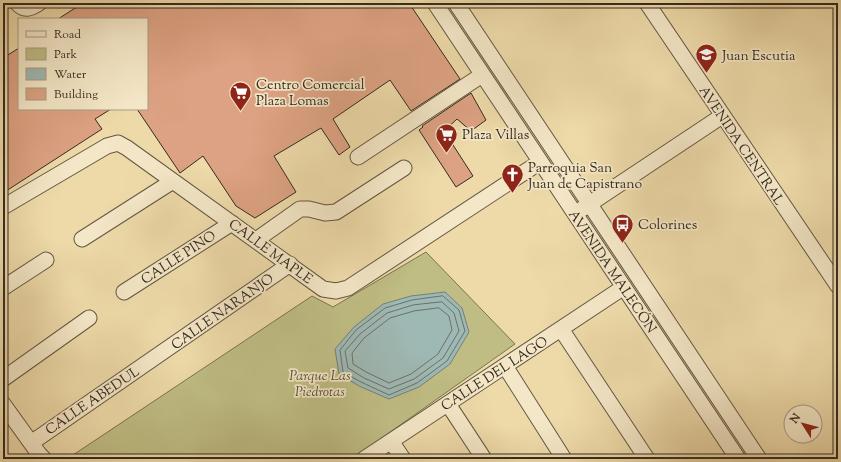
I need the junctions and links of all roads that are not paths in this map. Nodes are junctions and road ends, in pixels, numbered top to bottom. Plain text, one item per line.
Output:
1 (17, 3) edge
2 (38, 3) edge
3 (434, 3) edge
4 (456, 3) edge
5 (647, 3) edge
6 (482, 75) junction
7 (722, 116) junction
8 (358, 156) dead end
9 (540, 162) junction
10 (404, 168) dead end
11 (172, 181) junction
12 (590, 204) junction
13 (3, 208) edge
14 (575, 214) junction
15 (232, 223) junction
16 (82, 239) dead end
17 (256, 240) junction
18 (46, 260) dead end
19 (290, 264) junction
20 (838, 286) edge
21 (624, 287) junction
22 (3, 288) edge
23 (124, 292) dead end
24 (89, 318) dead end
25 (561, 329) junction
26 (153, 358) joint
27 (505, 366) junction
28 (3, 379) edge
29 (3, 404) edge
30 (448, 404) junction
31 (392, 441) junction
32 (31, 443) junction
33 (44, 459) edge
34 (364, 459) edge
35 (403, 459) edge
36 (484, 459) edge
37 (564, 459) edge
38 (647, 459) edge
39 (738, 459) edge
40 (759, 459) edge

1 - 2 street
3 - 6 street, AVENIDA MALECÓN
4 - 12 street, AVENIDA MALECÓN
5 - 7 street, AVENIDA CENTRAL
6 - 8 street
6 - 9 street, AVENIDA MALECÓN
7 - 12 street
7 - 20 street, AVENIDA CENTRAL
9 - 14 street, AVENIDA MALECÓN
9 - 19 street, CALLE MAPLE
10 - 17 street
11 - 13 street, CALLE MAPLE
11 - 15 street, CALLE MAPLE
11 - 16 street
12 - 14 street
12 - 40 street, AVENIDA MALECÓN
14 - 21 street, AVENIDA MALECÓN
15 - 17 street, CALLE MAPLE
15 - 23 street, CALLE PINO
17 - 19 street, CALLE MAPLE
18 - 22 street
19 - 26 street, CALLE NARANJO
21 - 25 street, CALLE DEL LAGO
21 - 39 street, AVENIDA MALECÓN
24 - 28 street
25 - 27 street, CALLE DEL LAGO
25 - 38 street
26 - 32 street, CALLE ABEDUL
27 - 30 street, CALLE DEL LAGO
27 - 37 street
29 - 32 street
30 - 31 street, CALLE DEL LAGO
30 - 36 street
31 - 34 street, CALLE DEL LAGO
31 - 35 street
32 - 33 street

